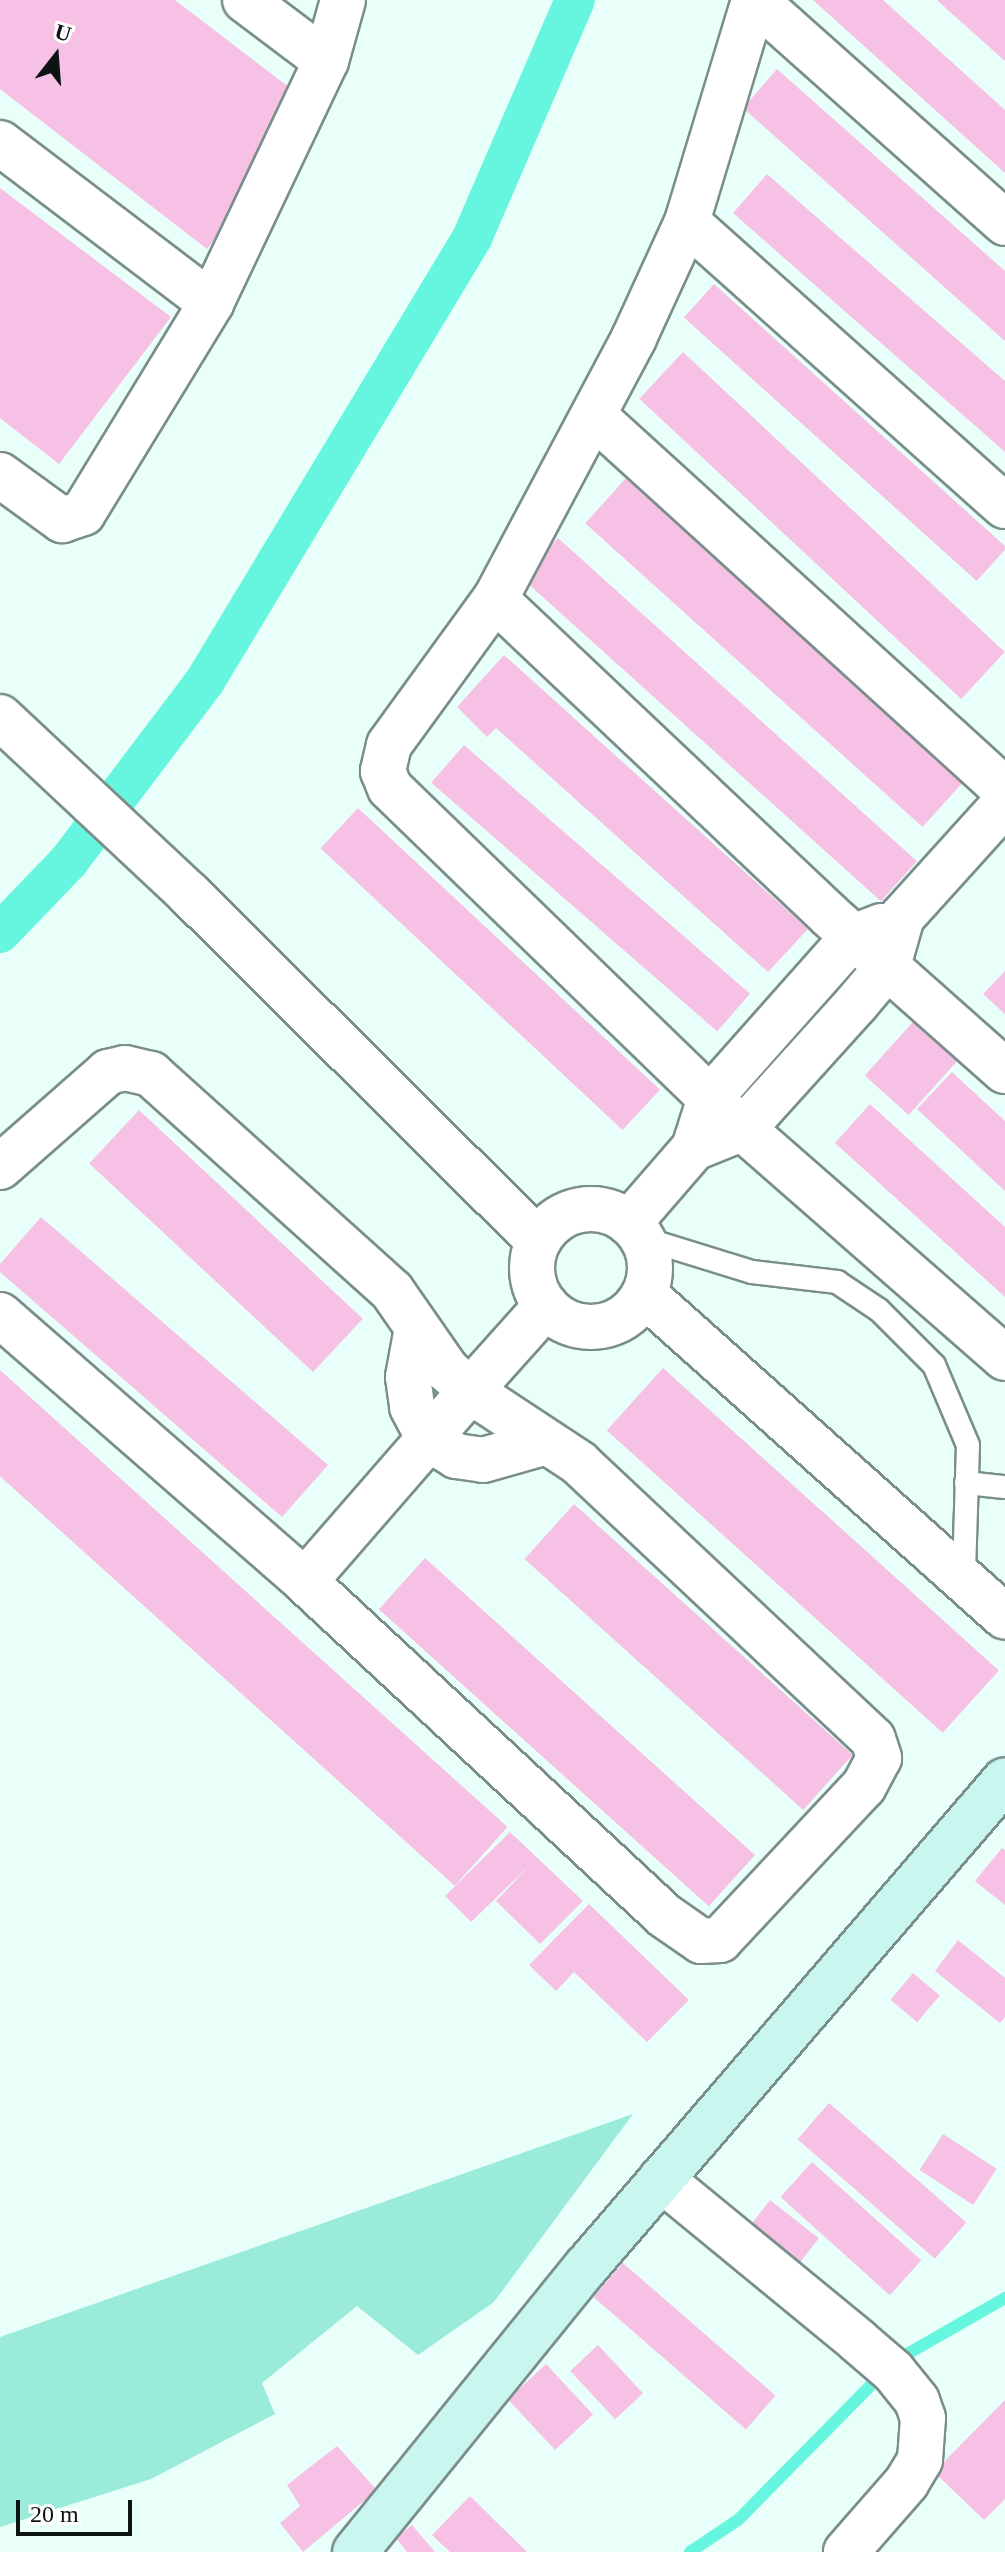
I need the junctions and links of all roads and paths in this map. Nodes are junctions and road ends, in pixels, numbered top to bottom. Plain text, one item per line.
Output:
1 (245, 0) edge
2 (343, 0) edge
3 (755, 0) edge
4 (326, 61) junction
5 (0, 143) edge
6 (687, 222) junction
7 (1005, 223) edge
8 (211, 303) junction
9 (594, 416) junction
10 (0, 475) edge
11 (1005, 506) edge
12 (495, 599) junction
13 (0, 717) edge
14 (1005, 790) edge
15 (1005, 803) edge
16 (902, 917) junction
17 (853, 937) junction
18 (888, 966) junction
19 (1005, 1071) edge
20 (710, 1098) junction
21 (744, 1128) junction
22 (694, 1148) junction
23 (0, 1167) edge
24 (636, 1231) junction
25 (538, 1241) junction
26 (644, 1294) junction
27 (546, 1306) junction
28 (0, 1315) edge
29 (417, 1328) junction
30 (1005, 1358) edge
31 (470, 1391) junction
32 (429, 1439) junction
33 (547, 1442) junction
34 (966, 1483) junction
35 (1005, 1487) edge
36 (964, 1575) junction
37 (305, 1581) junction
38 (1005, 1617) edge
39 (1005, 1780) edge
40 (661, 2179) junction
41 (355, 2552) edge
42 (846, 2552) edge

1 - 4 street
2 - 4 street
3 - 6 street
3 - 7 street
4 - 8 street
5 - 8 street
6 - 9 street
6 - 11 street
8 - 10 street
9 - 12 street
9 - 14 street
12 - 17 street
12 - 20 street
13 - 25 street
15 - 16 street
16 - 17 street
16 - 18 street
17 - 18 street
17 - 20 street
18 - 19 street
18 - 21 street
20 - 21 street
20 - 22 street
21 - 22 street
21 - 30 street
22 - 24 street
23 - 29 street
24 - 25 street
24 - 26 street
24 - 34 lane
25 - 27 street
26 - 27 street
26 - 36 street
27 - 31 street
28 - 37 street
29 - 31 street
29 - 32 street
31 - 32 street
31 - 33 street
32 - 33 street
32 - 37 street
33 - 37 street
34 - 35 lane
34 - 36 lane
36 - 38 street
39 - 40 main road
40 - 41 main road
40 - 42 street

